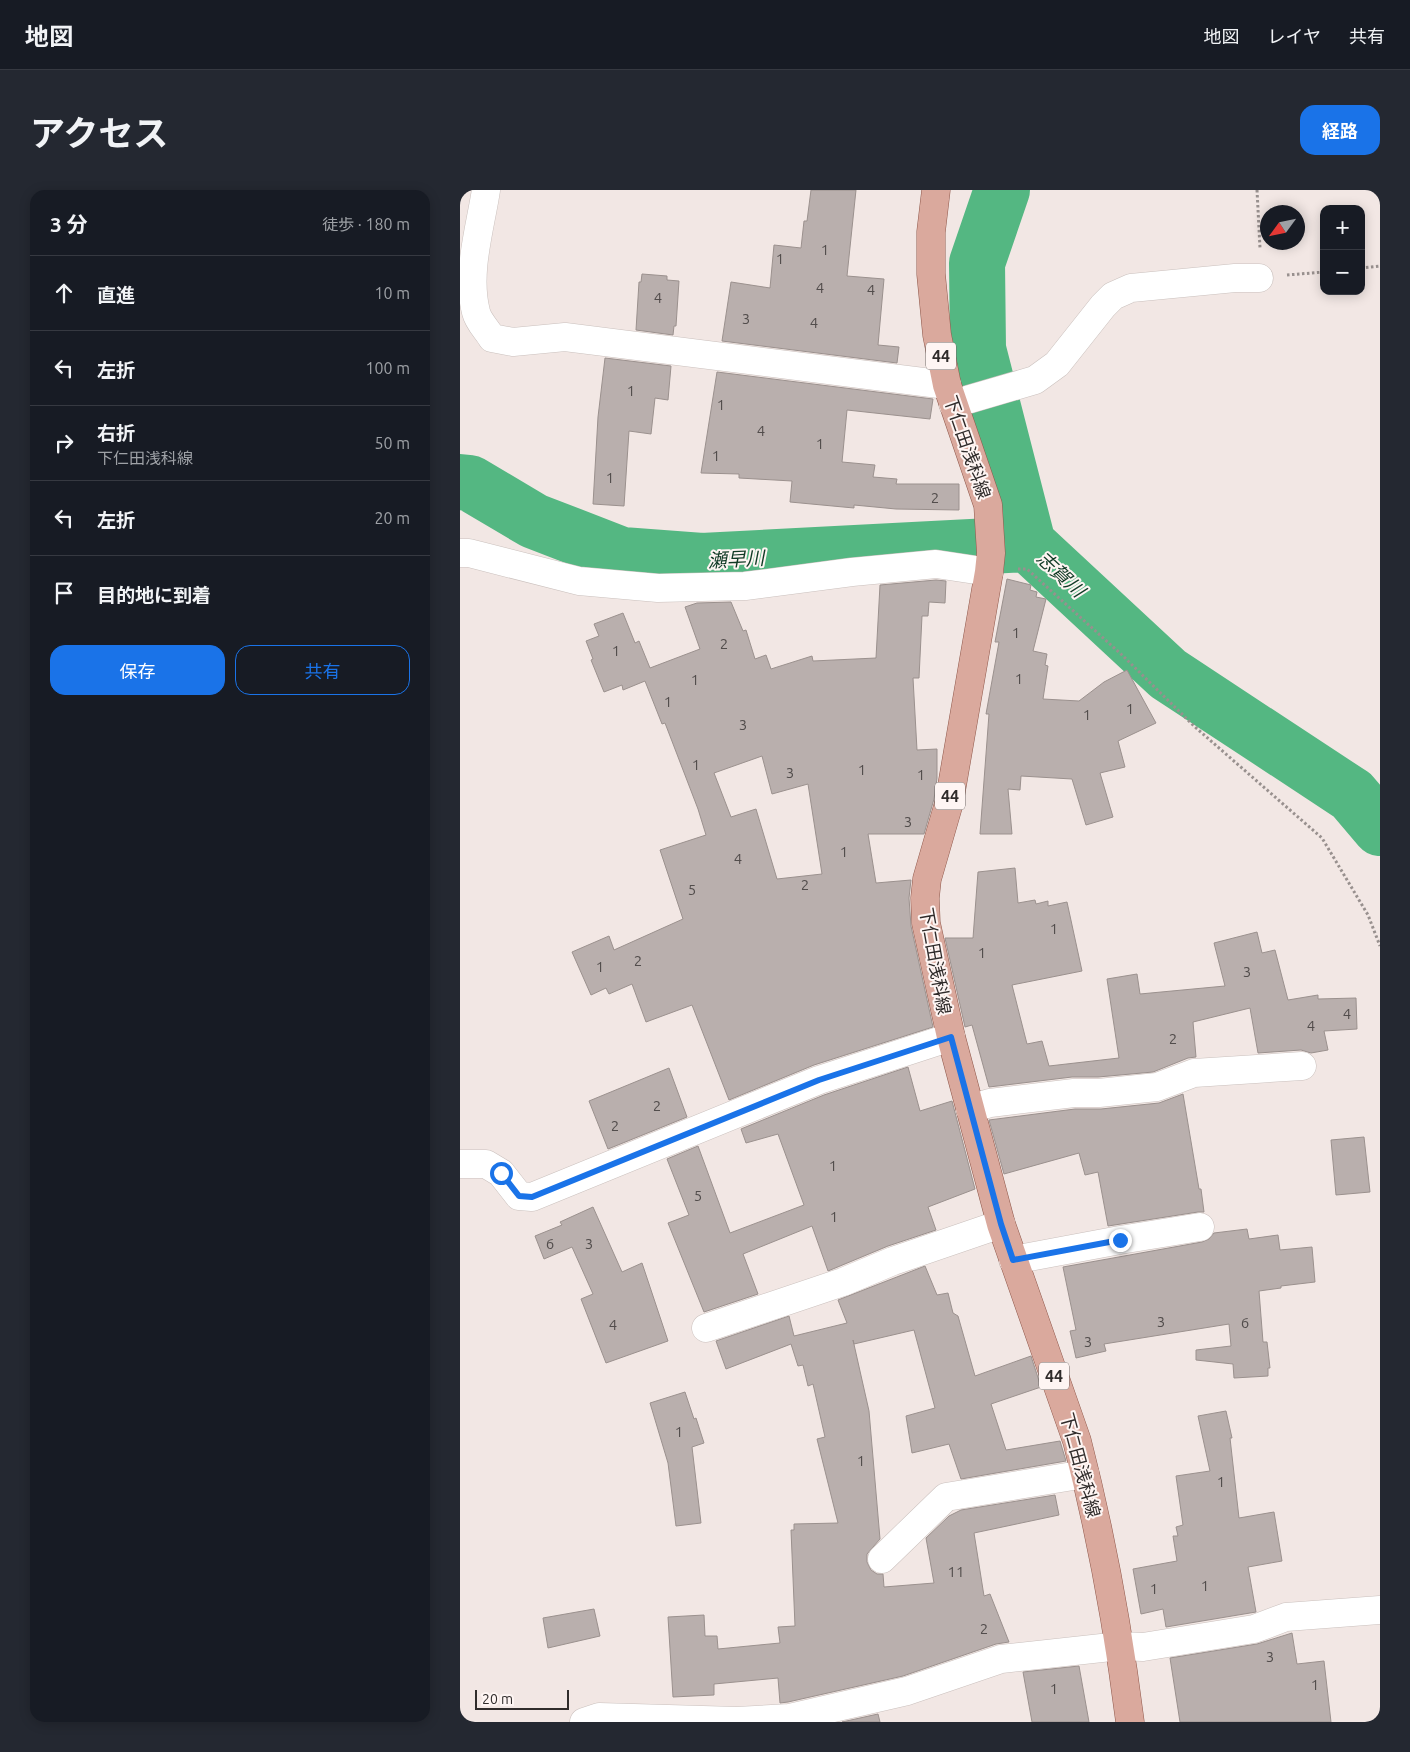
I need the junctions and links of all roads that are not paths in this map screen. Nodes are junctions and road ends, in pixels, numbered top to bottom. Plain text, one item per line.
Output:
1 (486, 190) edge
2 (936, 190) edge
3 (1259, 278) road end
4 (956, 396) junction
5 (460, 552) edge
6 (990, 563) junction
7 (951, 1037) junction
8 (1302, 1066) dead end
9 (970, 1108) junction
10 (460, 1164) edge
11 (1001, 1224) junction
12 (1200, 1227) dead end
13 (1013, 1260) junction
14 (706, 1328) dead end
15 (1085, 1474) junction
16 (882, 1558) dead end
17 (1380, 1610) edge
18 (1120, 1646) junction
19 (584, 1722) edge
20 (1130, 1722) edge

1 - 4 street
2 - 4 main road, 下仁田浅科線 / 44
3 - 4 street
4 - 6 main road, 下仁田浅科線 / 44
5 - 6 street
6 - 7 main road, 下仁田浅科線 / 44
7 - 9 main road, 下仁田浅科線 / 44
7 - 10 street
8 - 9 street
9 - 11 main road, 下仁田浅科線 / 44
11 - 13 main road, 下仁田浅科線 / 44
11 - 14 street
12 - 13 street
13 - 15 main road, 下仁田浅科線 / 44
15 - 16 street
15 - 18 main road, 下仁田浅科線 / 44
17 - 18 street
18 - 19 street
18 - 20 main road, 下仁田浅科線 / 44

